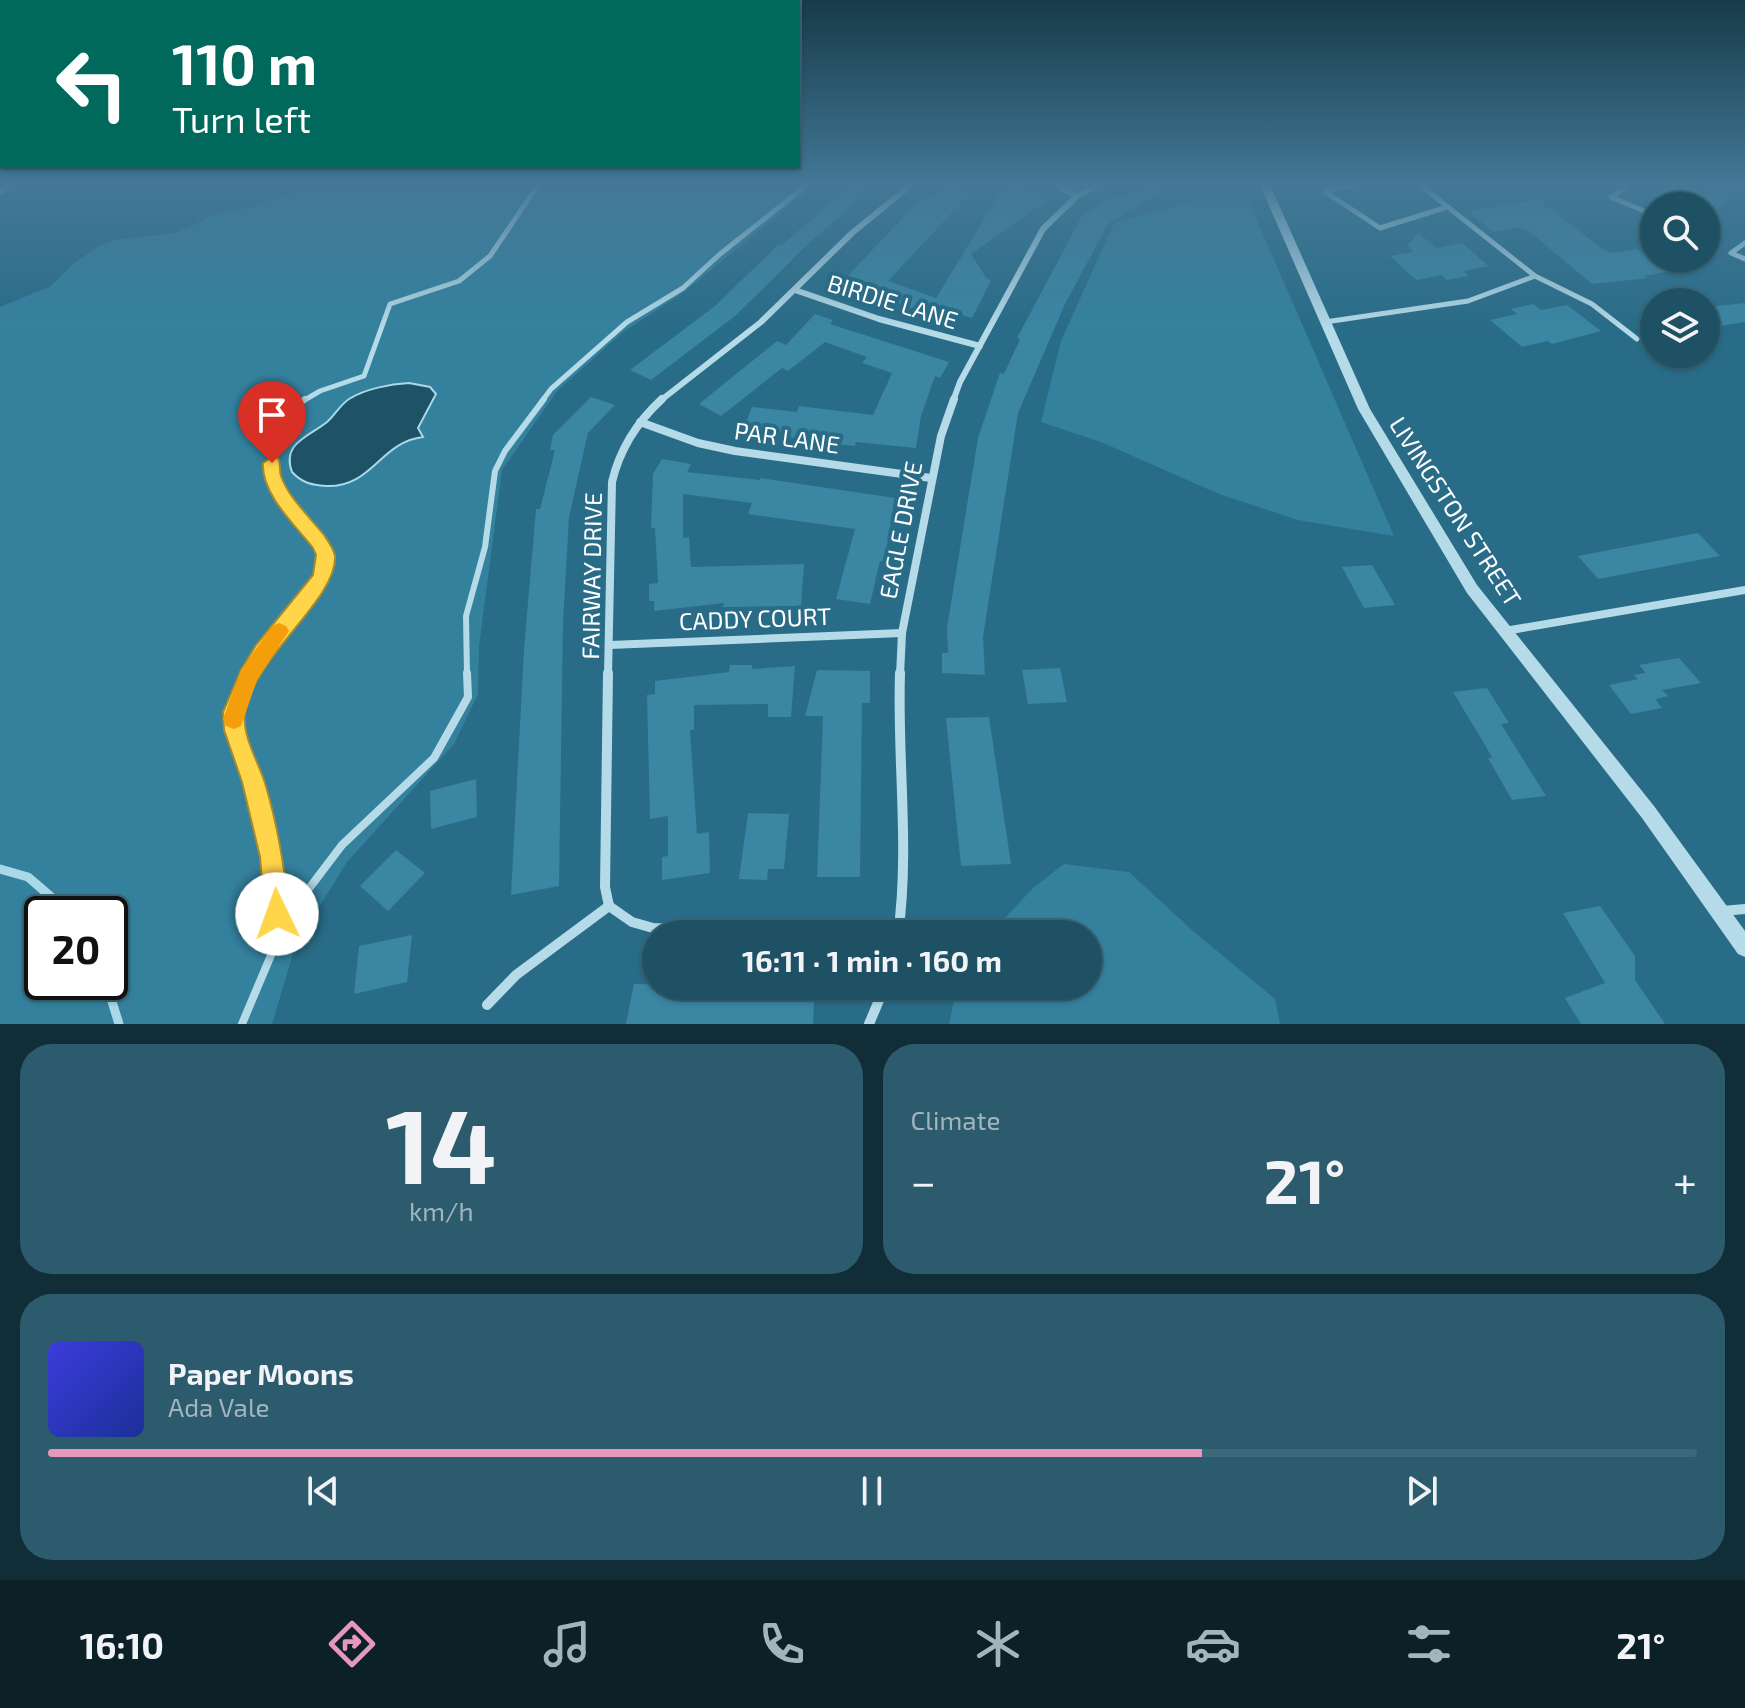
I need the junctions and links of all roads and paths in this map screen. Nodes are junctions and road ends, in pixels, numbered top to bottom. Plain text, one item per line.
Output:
1 (506, 233) edge
2 (747, 233) edge
3 (856, 233) edge
4 (1041, 233) edge
5 (1286, 233) edge
6 (1477, 233) edge
7 (1745, 243) edge
8 (1745, 259) edge
9 (1535, 276) junction
10 (795, 290) junction
11 (1325, 322) junction
12 (1637, 339) dead end
13 (980, 346) junction
14 (640, 422) junction
15 (931, 478) junction
16 (1745, 590) edge
17 (1505, 631) junction
18 (902, 633) junction
19 (610, 645) junction
20 (609, 906) junction
21 (1745, 909) edge
22 (1719, 911) junction
23 (900, 920) edge
24 (642, 925) edge
25 (277, 941) junction
26 (1745, 947) edge
27 (879, 1000) edge
28 (487, 1005) dead end
29 (242, 1024) edge
30 (869, 1024) edge

1 - 25 lane
2 - 25 lane
3 - 10 street, FAIRWAY DRIVE
4 - 13 street, EAGLE DRIVE
5 - 11 street, LIVINGSTON STREET
6 - 9 lane
7 - 8 lane
9 - 11 lane
9 - 12 lane
10 - 13 street, BIRDIE LANE
10 - 14 street, FAIRWAY DRIVE
11 - 17 street, LIVINGSTON STREET
13 - 15 street, EAGLE DRIVE
14 - 15 street, PAR LANE
14 - 19 street, FAIRWAY DRIVE
15 - 18 street, EAGLE DRIVE
16 - 17 street
17 - 22 street, LIVINGSTON STREET
18 - 19 street, CADDY COURT
18 - 23 street, EAGLE DRIVE
19 - 20 street, FAIRWAY DRIVE
20 - 24 street
20 - 28 street
21 - 22 street
22 - 26 street, LIVINGSTON STREET
25 - 29 lane
27 - 30 street

